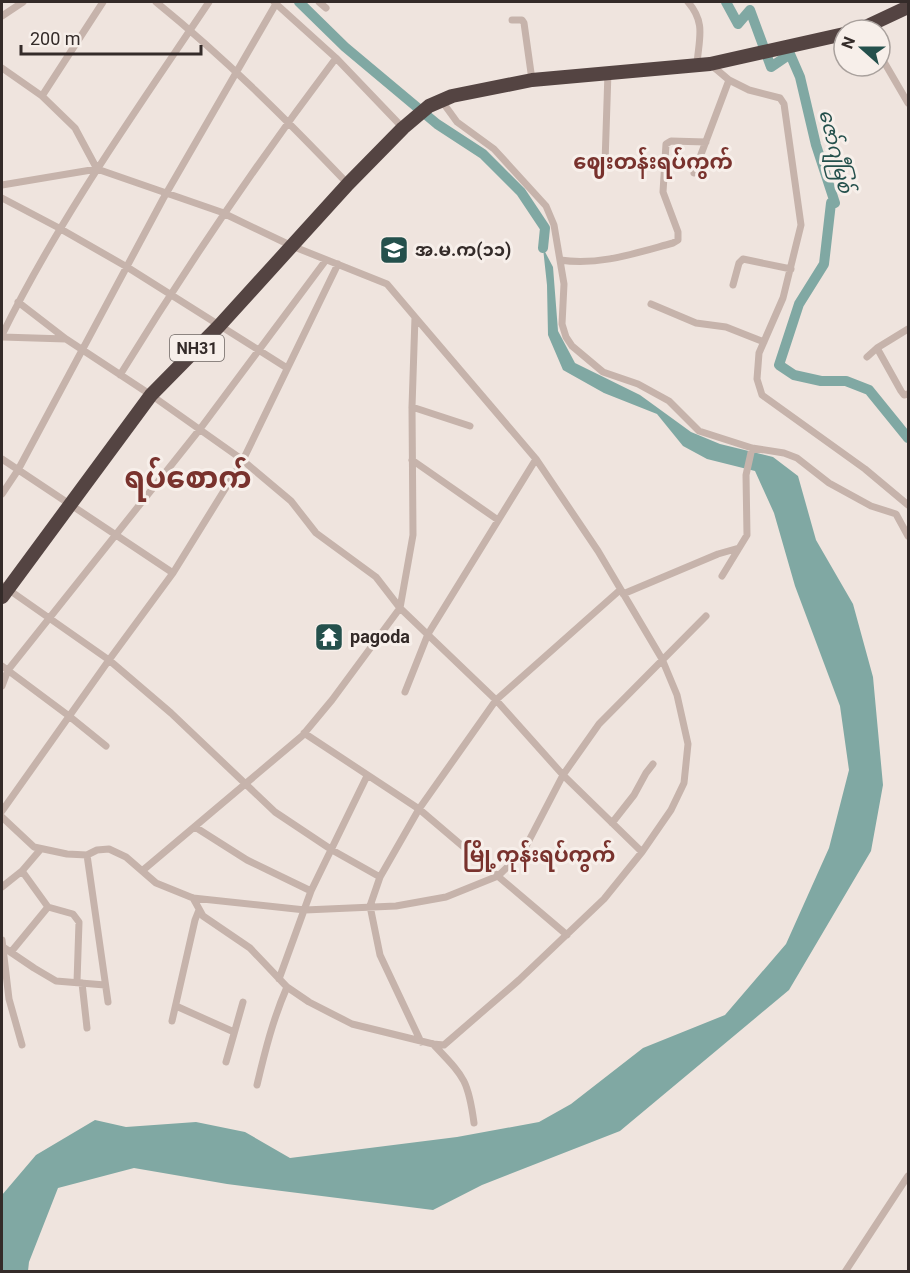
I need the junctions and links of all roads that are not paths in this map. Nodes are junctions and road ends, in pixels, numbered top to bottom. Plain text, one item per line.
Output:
1 (23, 2) edge
2 (103, 2) edge
3 (156, 2) edge
4 (209, 2) edge
5 (276, 2) edge
6 (319, 2) edge
7 (688, 2) edge
8 (909, 7) edge
9 (326, 8) dead end
10 (2, 16) edge
11 (887, 18) edge
12 (512, 20) dead end
13 (190, 30) junction
14 (832, 37) edge
15 (336, 58) junction
16 (704, 64) junction
17 (2, 68) edge
18 (236, 72) junction
19 (608, 72) junction
20 (892, 75) edge
21 (532, 80) junction
22 (729, 80) junction
23 (42, 96) junction
24 (435, 103) junction
25 (909, 103) edge
26 (288, 122) junction
27 (403, 128) junction
28 (706, 142) junction
29 (664, 166) junction
30 (97, 169) junction
31 (694, 173) dead end
32 (348, 184) junction
33 (2, 185) edge
34 (166, 194) junction
35 (2, 198) edge
36 (224, 214) junction
37 (59, 228) junction
38 (292, 246) junction
39 (326, 260) junction
40 (560, 260) junction
41 (338, 264) junction
42 (127, 267) junction
43 (790, 268) junction
44 (733, 285) dead end
45 (170, 294) junction
46 (18, 302) junction
47 (651, 304) dead end
48 (415, 317) junction
49 (219, 326) junction
50 (909, 329) edge
51 (2, 336) edge
52 (66, 339) junction
53 (764, 342) junction
54 (877, 348) junction
55 (83, 350) junction
56 (258, 351) junction
57 (867, 357) dead end
58 (287, 368) junction
59 (120, 375) junction
60 (909, 394) edge
61 (151, 395) junction
62 (412, 407) junction
63 (470, 426) dead end
64 (200, 429) junction
65 (752, 449) junction
66 (2, 459) edge
67 (536, 459) junction
68 (243, 460) junction
69 (412, 460) junction
70 (18, 470) junction
71 (2, 494) edge
72 (71, 504) junction
73 (909, 505) edge
74 (498, 520) junction
75 (117, 534) junction
76 (909, 536) edge
77 (739, 548) junction
78 (173, 573) junction
79 (722, 576) dead end
80 (3, 591) edge
81 (622, 592) junction
82 (400, 608) junction
83 (706, 616) dead end
84 (49, 619) junction
85 (428, 634) junction
86 (109, 660) junction
87 (662, 660) junction
88 (5, 668) edge
89 (2, 686) edge
90 (405, 692) dead end
91 (496, 700) junction
92 (69, 716) junction
93 (304, 733) junction
94 (106, 746) dead end
95 (653, 764) dead end
96 (563, 775) junction
97 (367, 776) junction
98 (244, 785) junction
99 (418, 809) junction
100 (2, 811) edge
101 (2, 817) edge
102 (612, 823) junction
103 (195, 827) junction
104 (40, 850) junction
105 (332, 850) junction
106 (642, 852) junction
107 (87, 855) junction
108 (22, 871) junction
109 (142, 871) junction
110 (498, 876) junction
111 (380, 877) junction
112 (2, 886) edge
113 (311, 891) junction
114 (193, 898) junction
115 (370, 906) junction
116 (48, 908) junction
117 (305, 909) junction
118 (200, 910) junction
119 (567, 935) junction
120 (2, 943) edge
121 (11, 952) junction
122 (279, 979) junction
123 (79, 982) junction
124 (105, 985) junction
125 (287, 987) junction
126 (108, 1002) dead end
127 (243, 1002) dead end
128 (176, 1006) junction
129 (172, 1021) dead end
130 (87, 1028) dead end
131 (234, 1032) junction
132 (421, 1042) junction
133 (433, 1044) junction
134 (22, 1045) dead end
135 (225, 1062) dead end
136 (257, 1085) dead end
137 (474, 1123) dead end
138 (909, 1176) edge
139 (845, 1272) edge

1 - 10 street
2 - 23 street
3 - 13 street
4 - 13 street
5 - 15 street
5 - 18 street
6 - 9 street
7 - 16 street
8 - 11 highway
12 - 21 street
13 - 18 street
13 - 30 street
14 - 16 highway, NH31
15 - 26 street
15 - 27 street
16 - 19 highway, NH31
16 - 22 street
17 - 23 street
18 - 26 street
18 - 34 street
19 - 21 highway, NH31
19 - 29 street
20 - 25 street
21 - 24 highway, NH31
22 - 28 street
22 - 43 street
23 - 30 street
24 - 27 highway, NH31
24 - 40 street
26 - 32 street
26 - 36 street
27 - 32 highway, NH31
28 - 29 street
28 - 31 street
29 - 40 street
30 - 33 street
30 - 34 street
30 - 37 street
32 - 38 highway, NH31
34 - 36 street
34 - 42 street
35 - 37 street
36 - 38 street
36 - 45 street
37 - 42 street
37 - 46 street
38 - 39 street
38 - 49 highway, NH31
39 - 41 street
39 - 56 street
40 - 65 street
41 - 48 street
41 - 58 street
42 - 45 street
42 - 55 street
43 - 44 street
43 - 53 street
45 - 49 street
45 - 59 street
46 - 51 street
46 - 52 street
47 - 53 street
48 - 62 street
48 - 67 street
49 - 56 street
49 - 61 highway, NH31
50 - 54 street
51 - 52 street
52 - 55 street
53 - 73 street
54 - 57 street
54 - 60 street
55 - 59 street
55 - 70 street
56 - 58 street
56 - 64 street
58 - 68 street
59 - 61 street
61 - 64 street
61 - 72 highway, NH31
62 - 63 street
62 - 69 street
64 - 68 street
64 - 75 street
65 - 76 street
65 - 77 street
66 - 70 street
67 - 74 street
67 - 81 street
68 - 78 street
68 - 82 street
69 - 74 street
69 - 82 street
70 - 71 street
70 - 72 street
72 - 75 street
72 - 80 highway, NH31
74 - 85 street
75 - 78 street
75 - 84 street
77 - 79 street
77 - 81 street
78 - 86 street
80 - 84 street
81 - 87 street
81 - 91 street
82 - 85 street
82 - 93 street
83 - 87 street
84 - 86 street
84 - 88 street
85 - 90 street
85 - 91 street
86 - 92 street
86 - 98 street
87 - 96 street
87 - 106 street
88 - 89 street
88 - 92 street
91 - 96 street
91 - 99 street
92 - 94 street
92 - 100 street
93 - 97 street
93 - 98 street
95 - 102 street
96 - 102 street
96 - 110 street
97 - 99 street
97 - 105 street
98 - 103 street
98 - 105 street
99 - 110 street
99 - 111 street
101 - 104 street
102 - 106 street
103 - 109 street
103 - 113 street
104 - 107 street
104 - 108 street
105 - 111 street
105 - 113 street
106 - 119 street
107 - 109 street
107 - 124 street
108 - 112 street
108 - 116 street
109 - 114 street
110 - 115 street
110 - 119 street
111 - 115 street
113 - 117 street
114 - 117 street
114 - 118 street
115 - 117 street
115 - 132 street
116 - 121 street
116 - 123 street
117 - 122 street
118 - 122 street
118 - 128 street
119 - 133 street
120 - 121 street
120 - 134 street
121 - 123 street
122 - 125 street
123 - 124 street
123 - 130 street
124 - 126 street
125 - 132 street
125 - 136 street
127 - 131 street
128 - 129 street
128 - 131 street
131 - 135 street
132 - 133 street
133 - 137 street
138 - 139 street

